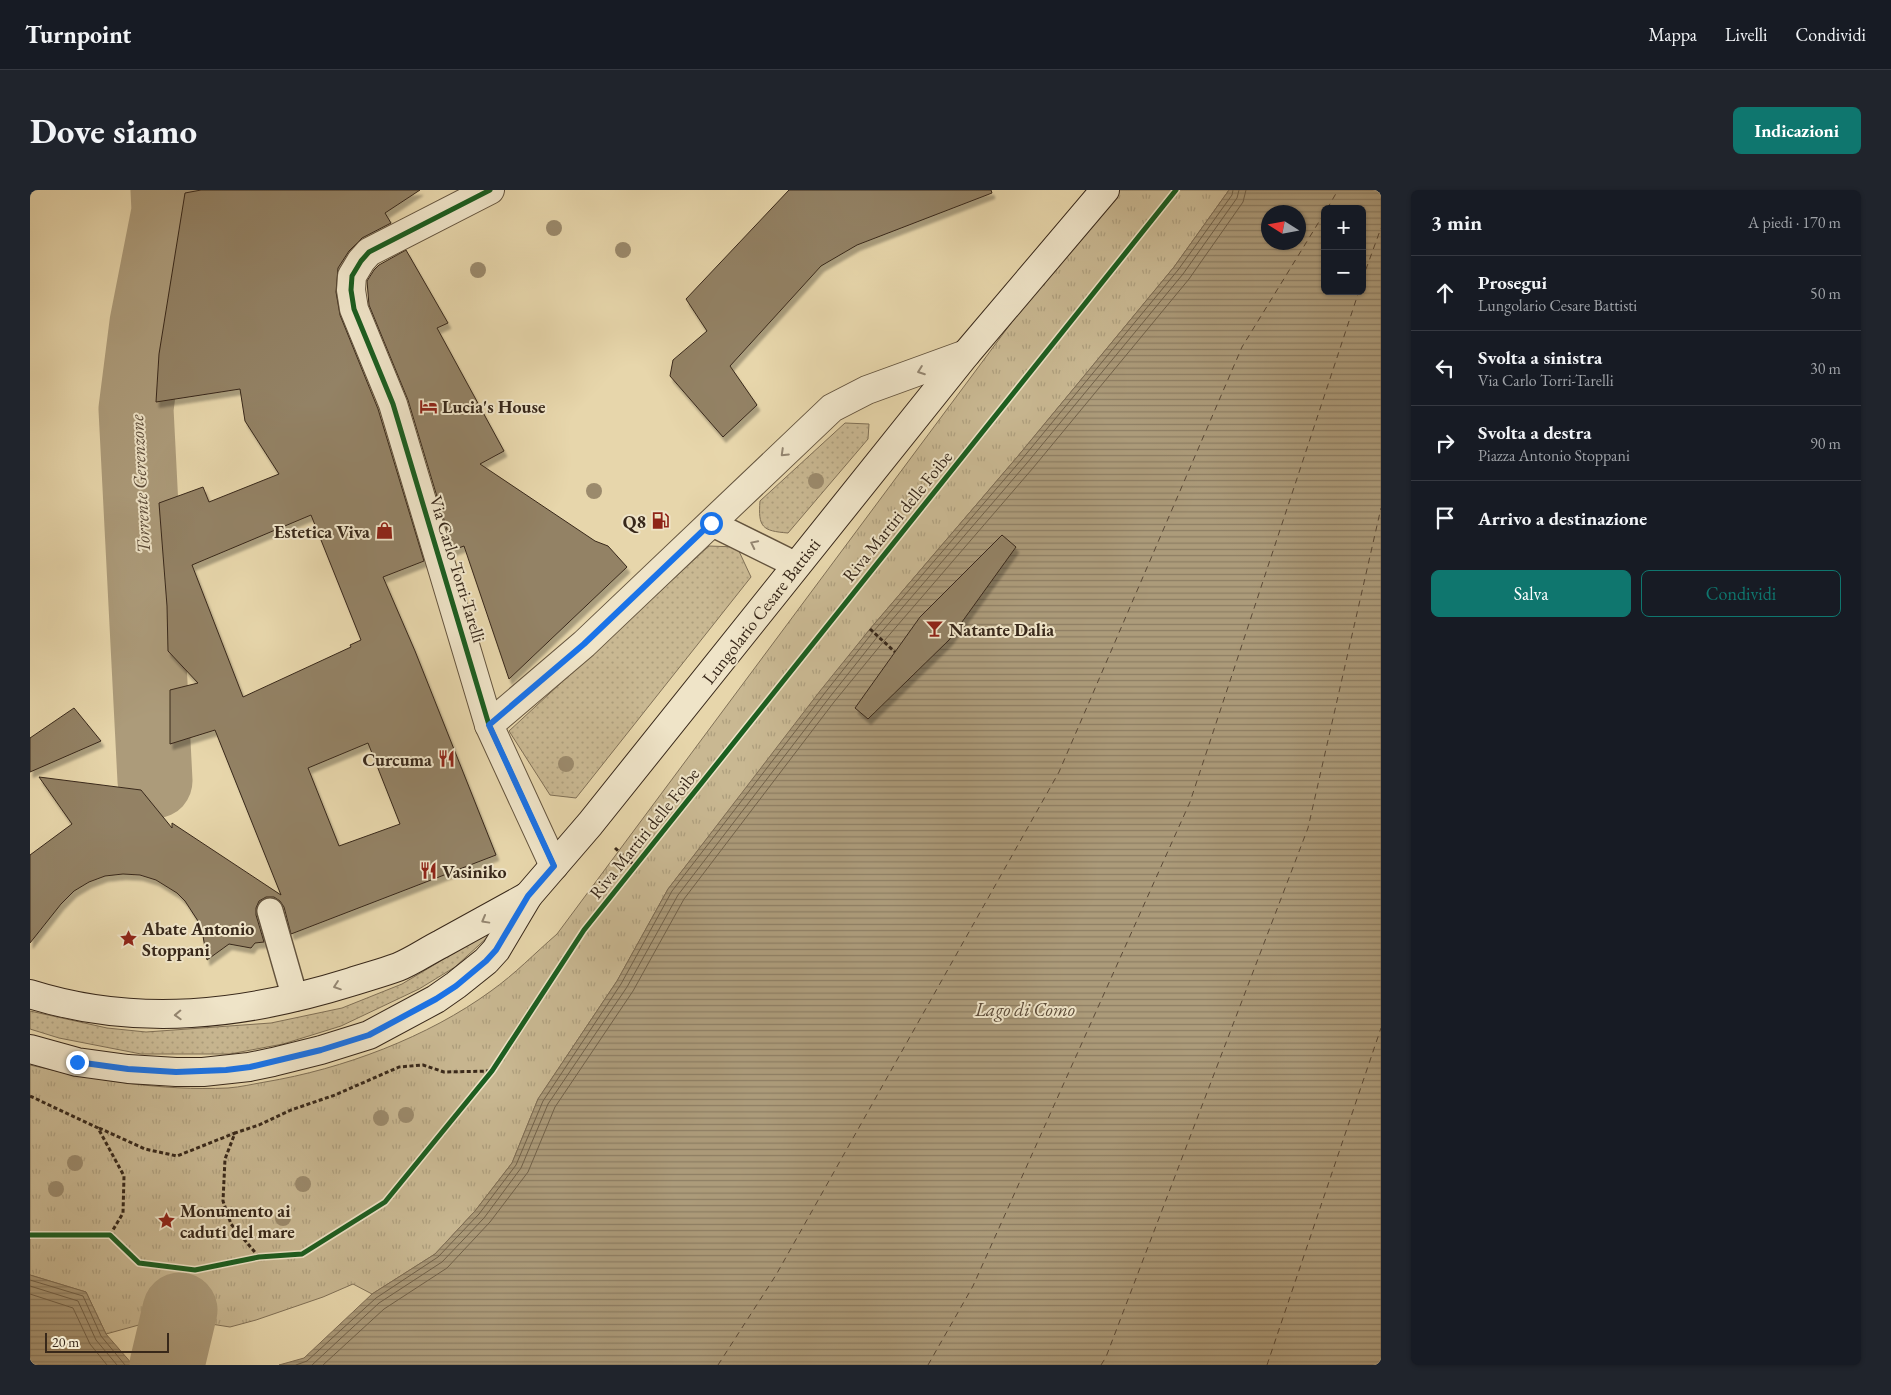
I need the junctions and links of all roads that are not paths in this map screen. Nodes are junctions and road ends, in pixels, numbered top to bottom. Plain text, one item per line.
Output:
1 (490, 190) edge
2 (1105, 190) edge
3 (966, 354) junction
4 (711, 523) junction
5 (796, 565) junction
6 (489, 725) junction
7 (554, 866) junction
8 (528, 896) junction
9 (270, 912) dead end
10 (30, 994) edge
11 (295, 998) junction
12 (30, 1049) edge

1 - 6 main road, Via Carlo Torri-Tarelli
2 - 3 main road, Lungolario Cesare Battisti
3 -> 4 main road, Lungolario Cesare Battisti
3 - 5 main road, Lungolario Cesare Battisti
5 -> 4 lane
4 - 6 main road, Lungolario Cesare Battisti
5 - 7 main road, Lungolario Cesare Battisti
6 - 7 main road, Via Carlo Torri-Tarelli
7 - 8 main road, Lungolario Cesare Battisti
8 -> 11 main road
8 - 12 main road
9 - 11 lane
11 -> 10 main road

